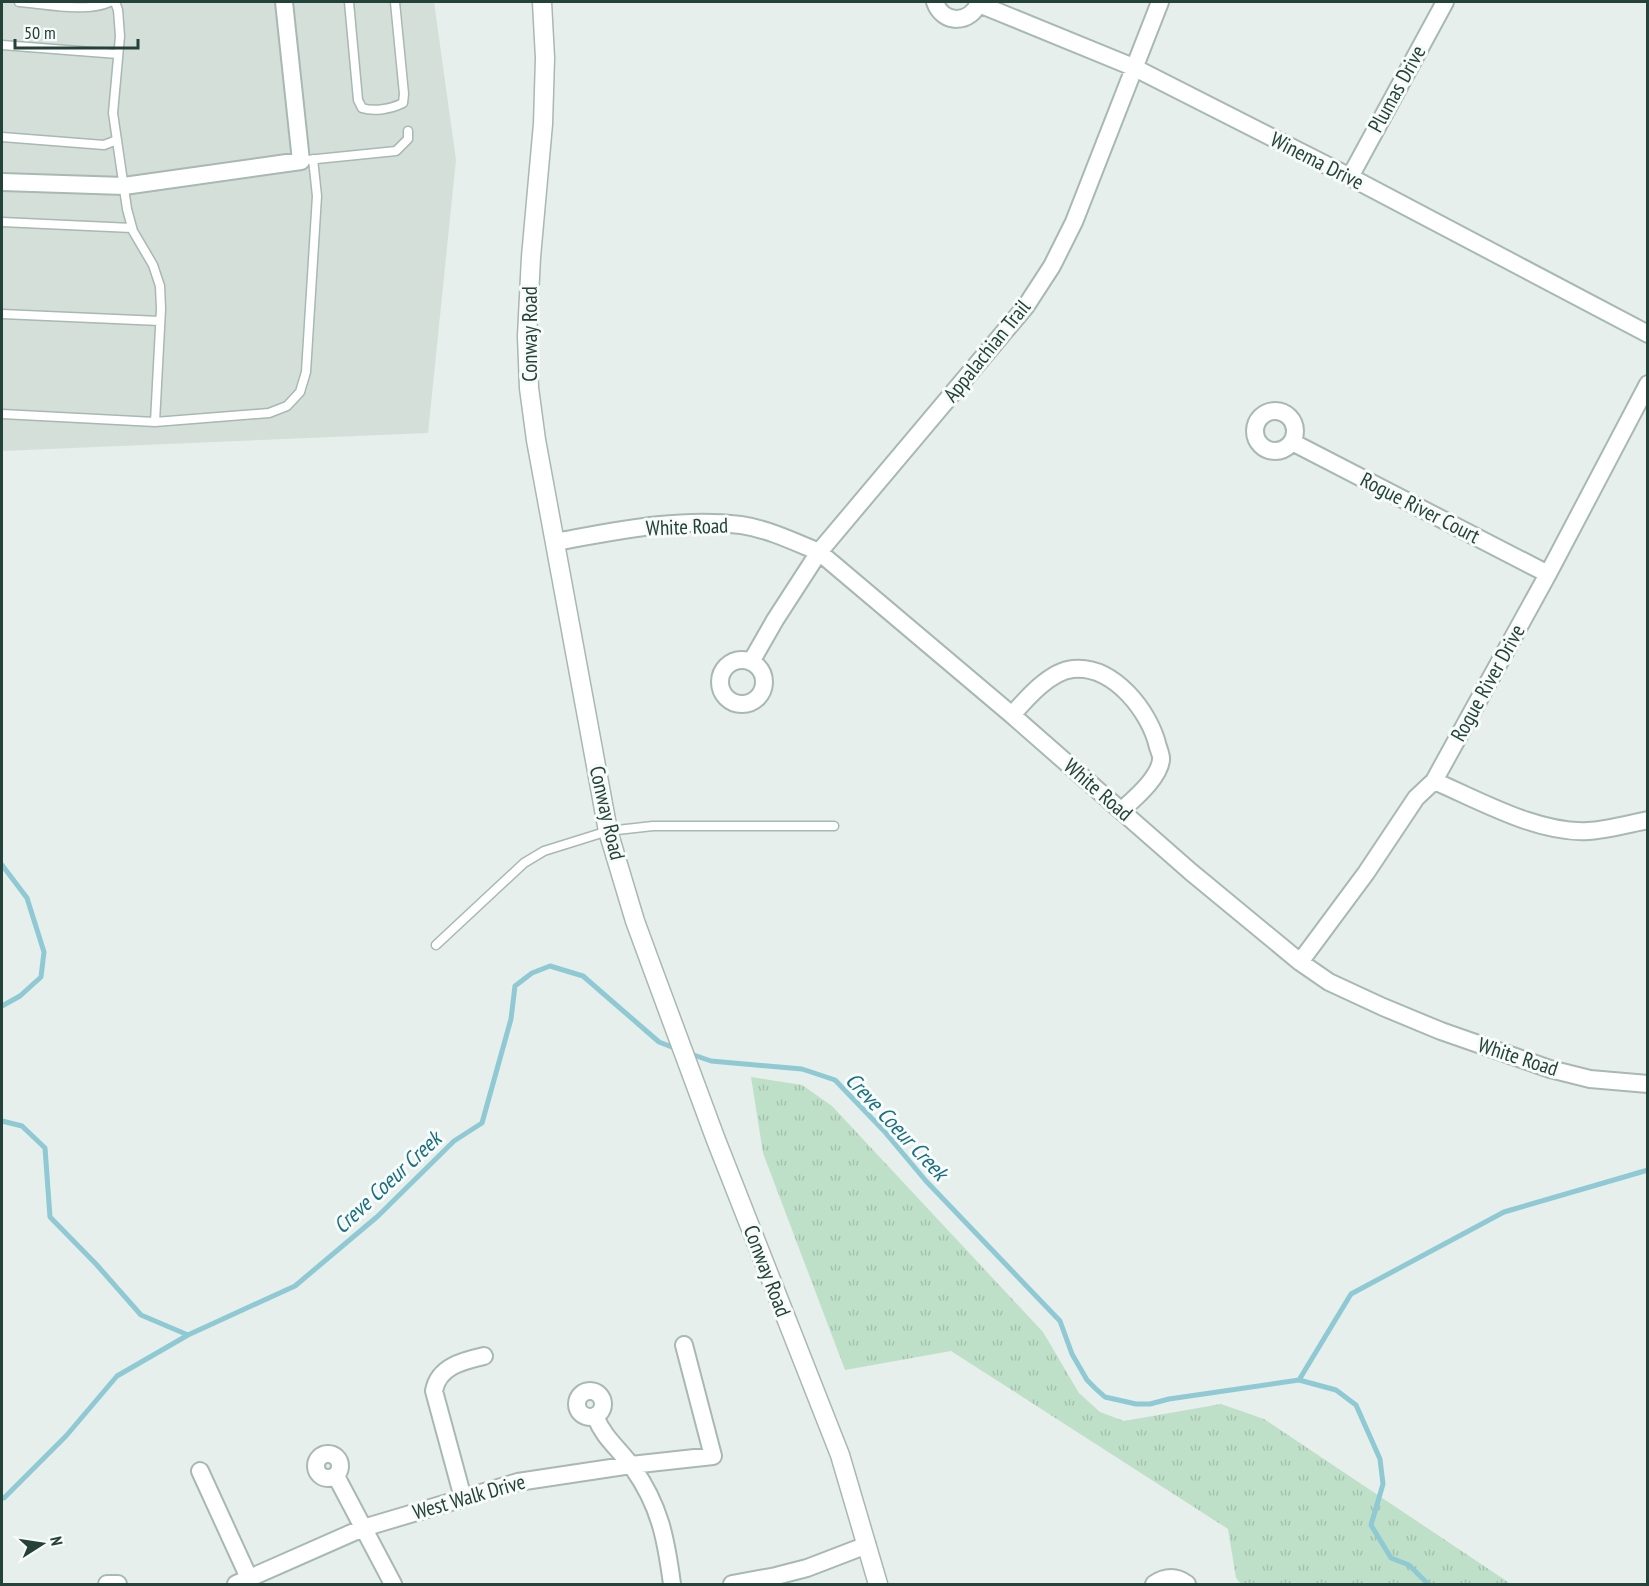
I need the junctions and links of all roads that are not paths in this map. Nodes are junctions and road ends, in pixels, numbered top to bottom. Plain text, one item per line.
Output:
1 (19, 2) edge
2 (110, 2) edge
3 (115, 2) edge
4 (284, 2) edge
5 (349, 2) edge
6 (395, 2) edge
7 (542, 2) edge
8 (935, 2) edge
9 (1160, 2) edge
10 (1445, 2) edge
11 (979, 3) edge
12 (2, 45) edge
13 (118, 54) junction
14 (1133, 67) junction
15 (408, 131) dead end
16 (2, 138) edge
17 (117, 140) junction
18 (307, 160) junction
19 (1350, 177) junction
20 (2, 182) edge
21 (124, 186) junction
22 (2, 222) edge
23 (132, 228) junction
24 (2, 314) edge
25 (160, 321) junction
26 (1647, 334) edge
27 (1647, 384) edge
28 (2, 414) edge
29 (155, 422) junction
30 (1292, 442) dead end
31 (555, 542) junction
32 (819, 552) junction
33 (1548, 574) junction
34 (751, 662) dead end
35 (1012, 715) junction
36 (1434, 781) junction
37 (1122, 810) junction
38 (1647, 820) edge
39 (834, 826) dead end
40 (608, 831) junction
41 (436, 945) dead end
42 (1300, 962) junction
43 (1647, 1084) edge
44 (684, 1345) dead end
45 (484, 1356) dead end
46 (595, 1416) dead end
47 (631, 1465) junction
48 (200, 1471) dead end
49 (336, 1476) dead end
50 (463, 1498) junction
51 (363, 1528) junction
52 (867, 1545) junction
53 (243, 1581) edge
54 (107, 1584) edge
55 (118, 1584) edge
56 (393, 1584) edge
57 (672, 1584) edge
58 (732, 1584) edge
59 (878, 1584) edge
60 (1154, 1584) edge
61 (1187, 1584) edge

1 - 2 lane
3 - 13 lane
4 - 18 street
5 - 6 lane
7 - 31 street, Conway Road
8 - 11 street, Winema Drive
9 - 14 street, Appalachian Trail
10 - 19 street, Plumas Drive
11 - 14 street, Winema Drive
12 - 13 lane
13 - 17 lane
14 - 19 street, Winema Drive
14 - 32 street, Appalachian Trail
15 - 18 lane
16 - 17 lane
17 - 21 lane
18 - 21 street
18 - 29 lane
19 - 26 street, Winema Drive
20 - 21 street
21 - 23 lane
22 - 23 lane
23 - 25 lane
24 - 25 lane
25 - 29 lane
27 - 33 street, Rogue River Drive
28 - 29 lane
30 - 33 street, Rogue River Court
31 - 32 street, White Road
31 - 40 street, Conway Road
32 - 34 street, Appalachian Trail
32 - 35 street, White Road
33 - 36 street, Rogue River Drive
35 - 37 street, White Road
35 - 37 street
36 - 38 street
36 - 42 street, Rogue River Drive
37 - 42 street, White Road
39 - 40 lane
40 - 41 lane
40 - 52 street, Conway Road
42 - 43 street, White Road
44 - 47 street, West Walk Drive
45 - 50 street
46 - 47 street
47 - 50 street, West Walk Drive
47 - 57 street
48 - 53 street
49 - 51 street
50 - 51 street, West Walk Drive
51 - 53 street, West Walk Drive
51 - 56 street
52 - 58 street
52 - 59 street, Conway Road
54 - 55 street
60 - 61 street

